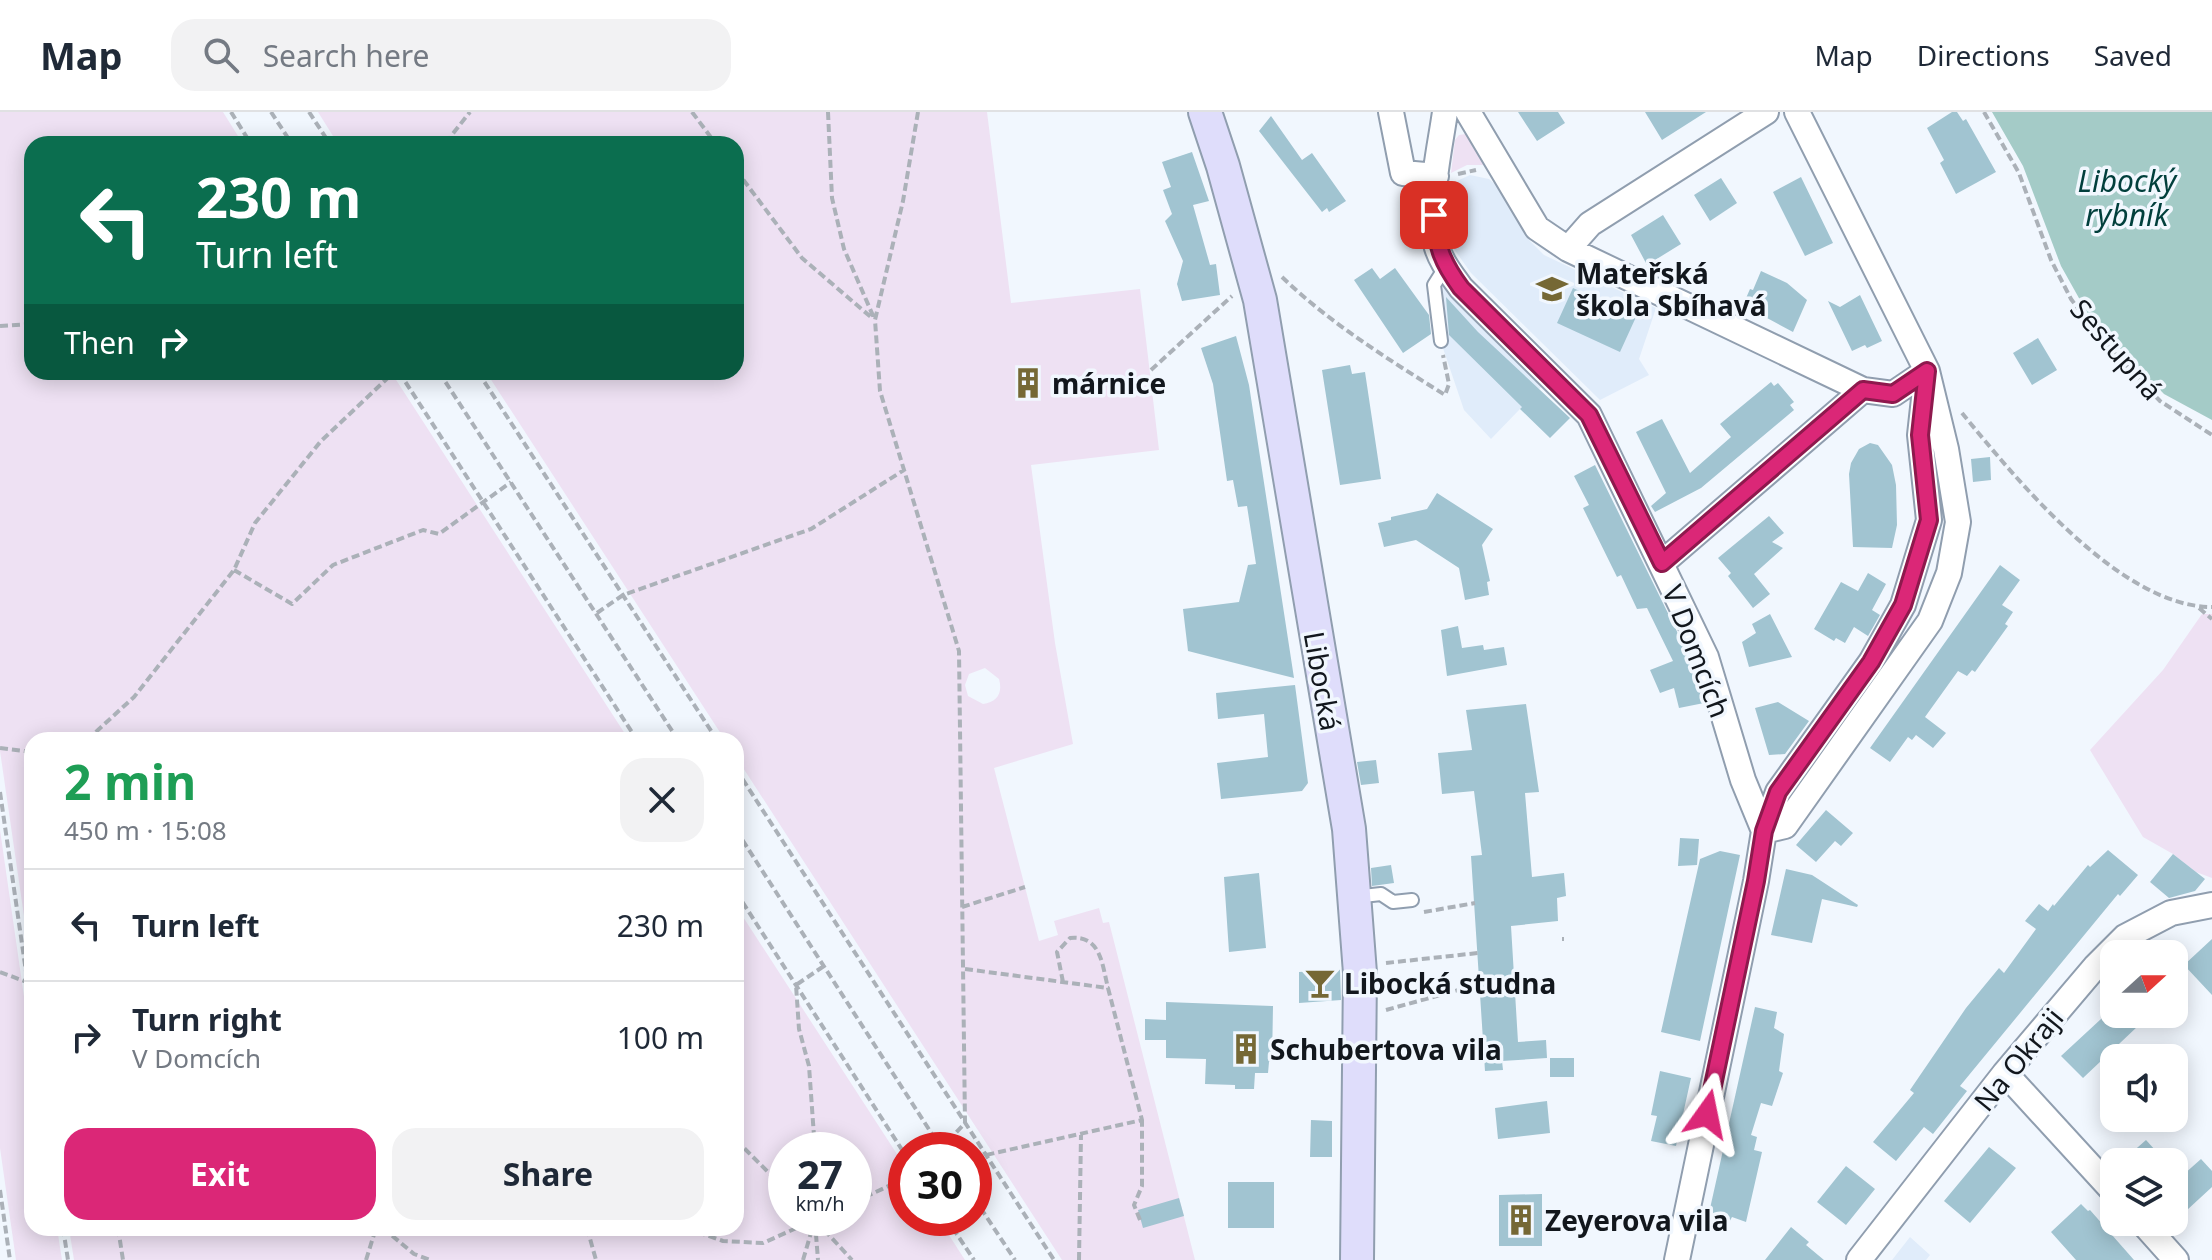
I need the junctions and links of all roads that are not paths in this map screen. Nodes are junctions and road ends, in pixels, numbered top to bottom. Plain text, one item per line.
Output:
1 (1205, 112) edge
2 (1391, 112) edge
3 (1445, 112) edge
4 (1468, 112) edge
5 (1766, 112) edge
6 (1797, 112) edge
7 (1444, 177) junction
8 (1568, 249) junction
9 (1446, 266) junction
10 (1441, 341) road end
11 (1927, 371) junction
12 (1863, 390) junction
13 (1662, 563) junction
14 (1764, 831) junction
15 (1354, 897) junction
16 (1412, 900) dead end
17 (2212, 905) edge
18 (2005, 1073) junction
19 (2100, 1177) edge
20 (2155, 1236) edge
21 (1357, 1260) edge
22 (1677, 1260) edge
23 (1859, 1260) edge
24 (2176, 1260) edge

1 - 15 street, Libocká
2 - 7 street
3 - 7 street, V Domcích
4 - 8 street
5 - 8 street
6 - 11 street
7 - 9 street, V Domcích
8 - 12 street
9 - 10 lane
9 - 13 street, V Domcích
11 - 12 street
11 - 14 street
11 - 14 street
12 - 13 street
13 - 14 street, V Domcích
14 - 22 street
15 - 16 lane
15 - 21 street, Libocká
17 - 18 street, Na Okraji
18 - 19 street
18 - 23 street, Na Okraji
20 - 24 street

